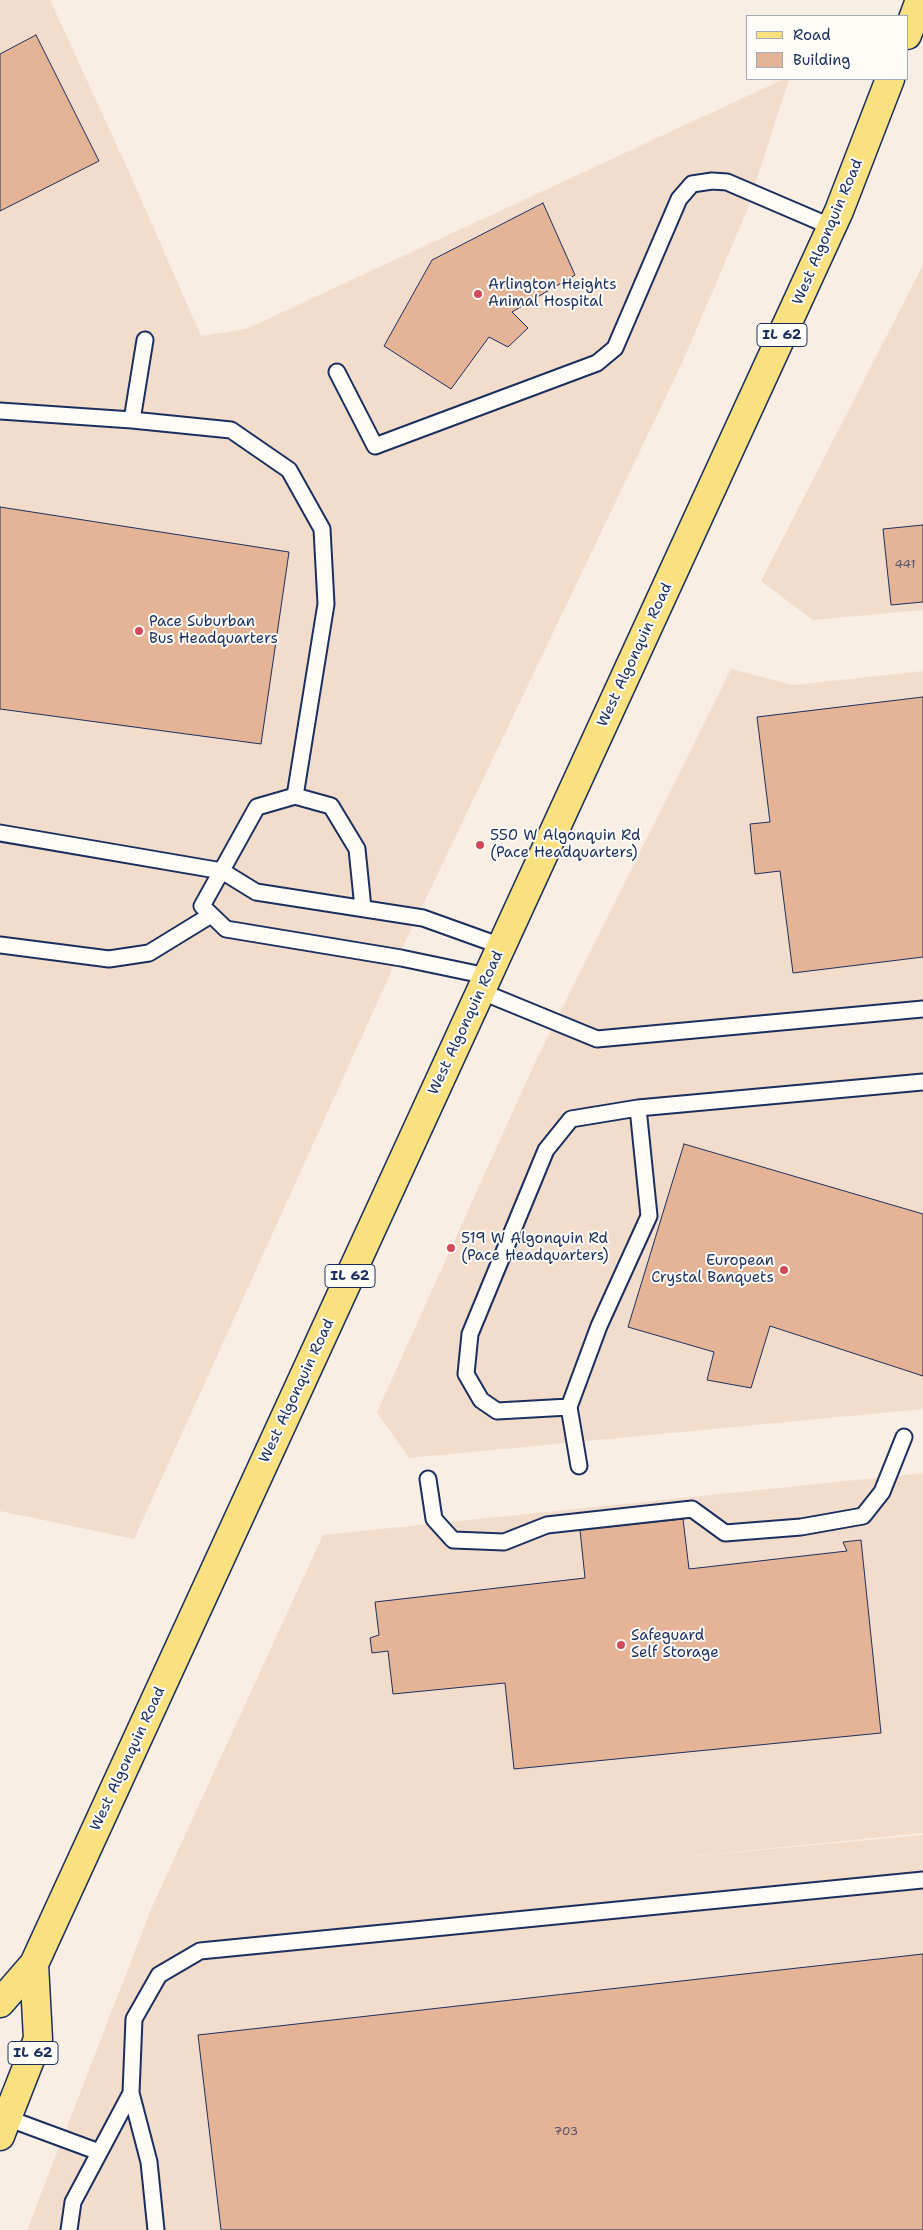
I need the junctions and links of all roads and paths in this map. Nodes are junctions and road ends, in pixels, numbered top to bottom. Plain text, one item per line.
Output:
1 (920, 0) edge
2 (908, 33) edge
3 (890, 80) edge
4 (832, 227) junction
5 (145, 340) dead end
6 (337, 372) dead end
7 (0, 410) edge
8 (132, 420) junction
9 (295, 796) junction
10 (0, 834) edge
11 (222, 871) junction
12 (363, 908) junction
13 (206, 910) junction
14 (0, 945) edge
15 (501, 946) junction
16 (484, 984) junction
17 (923, 1009) edge
18 (923, 1082) edge
19 (638, 1108) junction
20 (569, 1407) junction
21 (904, 1437) dead end
22 (580, 1466) dead end
23 (428, 1479) dead end
24 (923, 1880) edge
25 (34, 1964) junction
26 (0, 2003) edge
27 (130, 2093) junction
28 (4, 2127) edge
29 (100, 2152) junction
30 (69, 2230) edge
31 (156, 2230) edge

1 - 2 main road
3 - 4 main road, West Algonquin Road / IL 62
4 - 6 lane
4 - 15 main road, West Algonquin Road / IL 62
5 - 8 lane
7 - 8 lane
8 - 9 lane
9 - 11 lane
9 - 12 lane
10 - 11 lane
11 - 12 lane
11 - 13 lane
12 - 15 lane
13 - 14 lane
13 - 16 lane
15 - 16 main road, West Algonquin Road / IL 62
16 - 17 lane
16 - 25 main road, West Algonquin Road / IL 62
18 - 19 lane
19 - 20 lane
19 - 20 lane
20 - 22 lane
21 - 23 lane
24 - 27 lane
25 - 26 main road, West Algonquin Road / IL 62
25 - 28 main road, West Algonquin Road / IL 62
27 - 29 lane
27 - 31 lane
28 - 29 lane
29 - 30 lane

